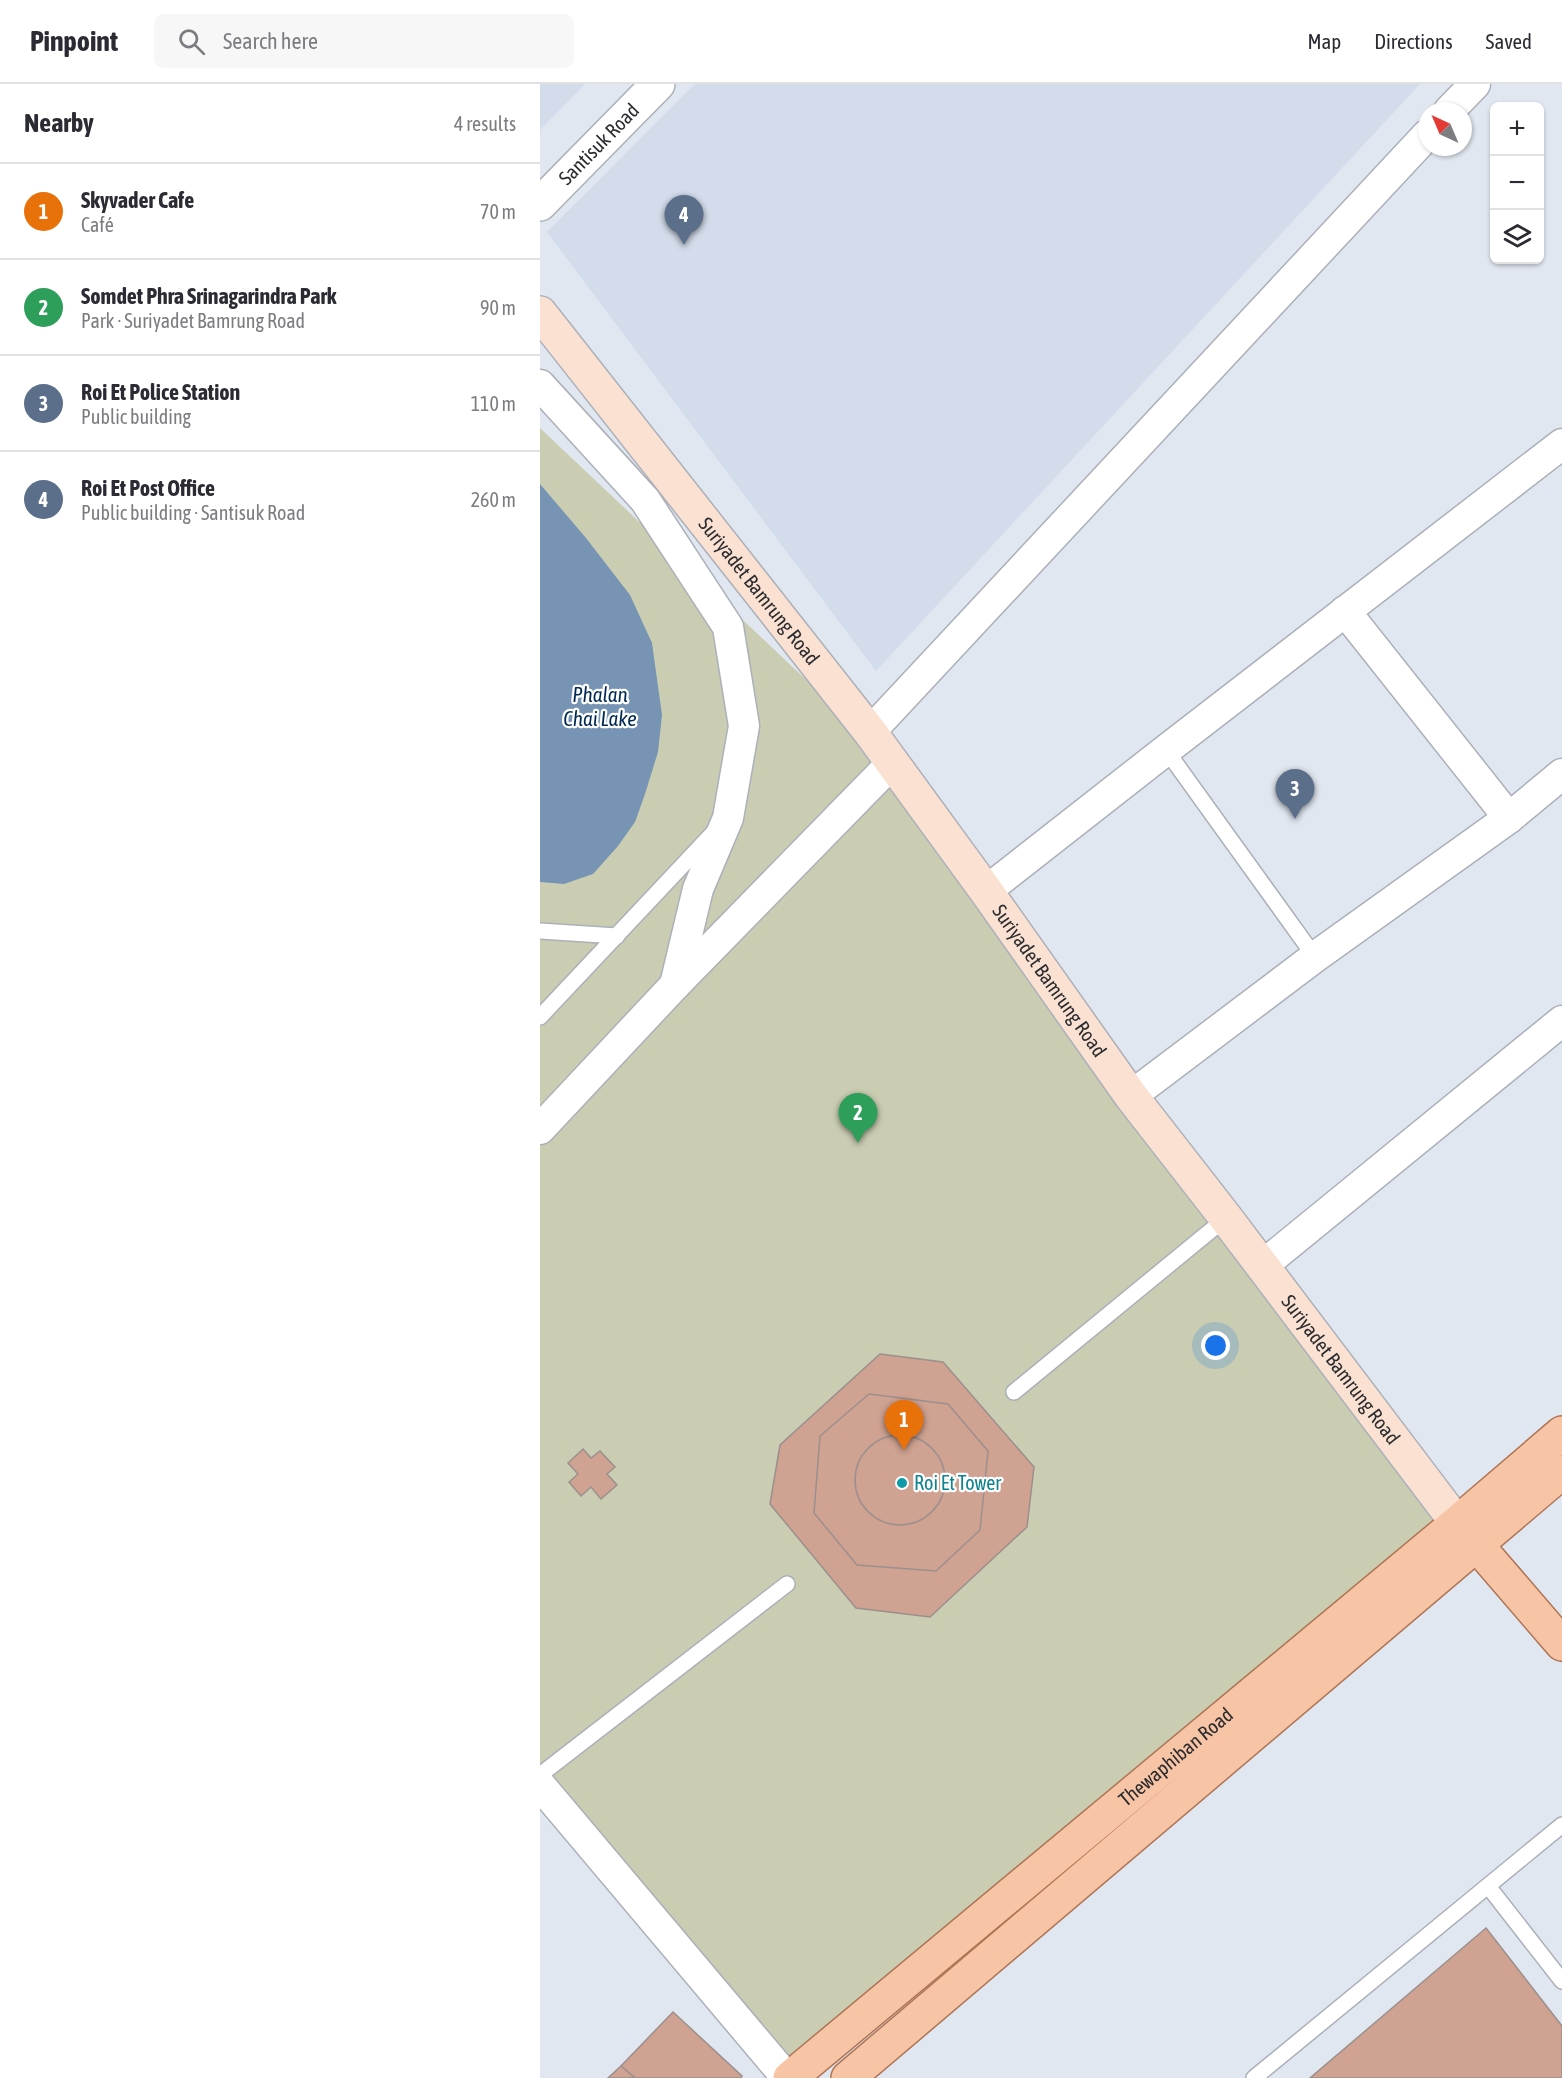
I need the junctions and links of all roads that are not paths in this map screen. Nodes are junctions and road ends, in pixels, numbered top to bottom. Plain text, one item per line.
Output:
1 (658, 84) edge
2 (1474, 84) edge
3 (1457, 102) edge
4 (1418, 145) edge
5 (540, 204) edge
6 (540, 313) edge
7 (540, 385) edge
8 (1562, 444) edge
9 (1345, 611) junction
10 (870, 732) junction
11 (1166, 750) junction
12 (893, 762) junction
13 (1562, 774) edge
14 (728, 818) junction
15 (1509, 818) junction
16 (986, 891) junction
17 (540, 932) edge
18 (617, 936) junction
19 (1315, 957) junction
20 (675, 985) junction
21 (540, 1017) edge
22 (1562, 1021) edge
23 (1131, 1096) junction
24 (540, 1129) edge
25 (1226, 1218) junction
26 (1262, 1266) junction
27 (1014, 1392) dead end
28 (1562, 1433) edge
29 (1562, 1472) edge
30 (1467, 1534) junction
31 (787, 1584) dead end
32 (1562, 1644) edge
33 (540, 1775) edge
34 (540, 1785) edge
35 (1562, 1825) edge
36 (1488, 1886) junction
37 (1562, 1981) edge
38 (789, 2078) edge
39 (848, 2078) edge
40 (1254, 2078) edge

1 - 5 street, Santisuk Road
2 - 3 street
4 - 10 street
6 - 10 main road, Suriyadet Bamrung Road
7 - 14 street
8 - 9 street
9 - 11 street
9 - 15 street
10 - 12 main road, Suriyadet Bamrung Road
11 - 16 street
11 - 19 lane
12 - 16 main road, Suriyadet Bamrung Road
12 - 20 street
13 - 15 street
14 - 18 lane
14 - 20 street
15 - 19 street
16 - 23 main road, Suriyadet Bamrung Road
17 - 18 lane
18 - 21 lane
19 - 23 street
20 - 24 street
22 - 26 street
23 - 25 main road, Suriyadet Bamrung Road
25 - 26 main road, Suriyadet Bamrung Road
25 - 27 lane
26 - 30 main road, Suriyadet Bamrung Road
28 - 30 main road, Thewaphiban Road
29 - 30 main road, Thewaphiban Road
30 - 32 main road, Suriyadet Bamrung Road
30 - 38 main road, Thewaphiban Road
30 - 39 main road, Thewaphiban Road
31 - 33 lane
34 - 38 street
35 - 36 lane
36 - 37 lane
36 - 40 lane

